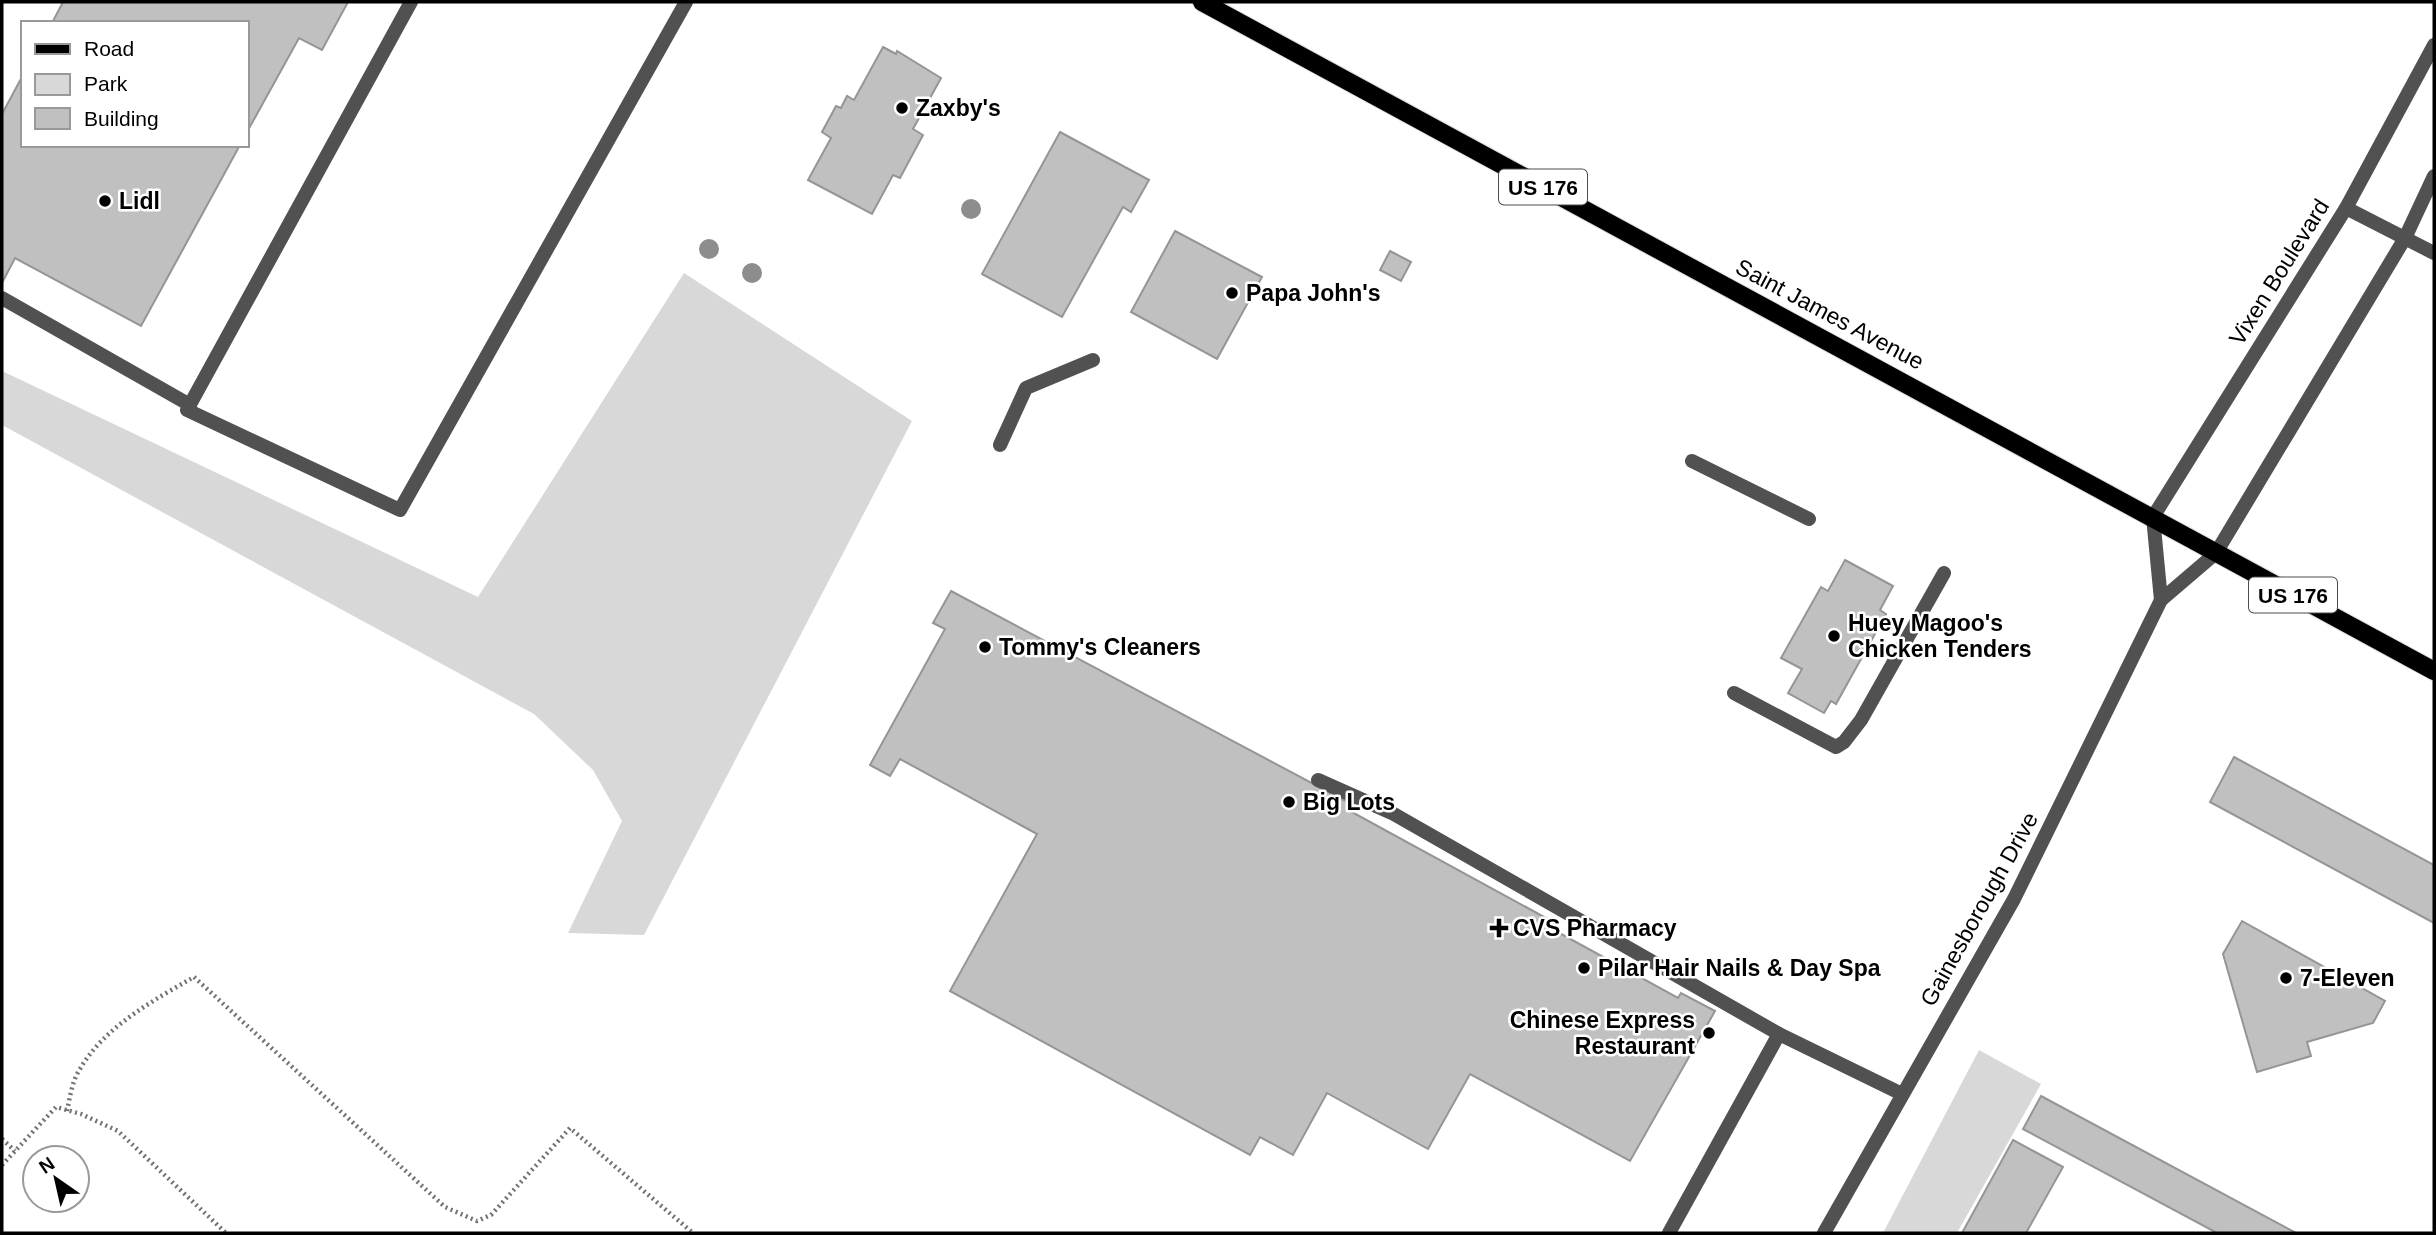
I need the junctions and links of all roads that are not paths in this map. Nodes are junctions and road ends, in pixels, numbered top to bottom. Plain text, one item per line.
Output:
1 (411, 2) edge
2 (686, 2) edge
3 (1202, 2) edge
4 (2434, 46) edge
5 (2434, 176) edge
6 (2346, 208) junction
7 (2405, 238) junction
8 (2434, 253) edge
9 (2, 298) edge
10 (1093, 360) dead end
11 (190, 405) junction
12 (1000, 445) dead end
13 (1692, 461) dead end
14 (2153, 517) junction
15 (1809, 519) dead end
16 (2216, 554) junction
17 (1944, 573) dead end
18 (2161, 600) junction
19 (2434, 671) edge
20 (1734, 693) dead end
21 (1318, 780) dead end
22 (1779, 1034) junction
23 (1902, 1094) junction
24 (1669, 1233) edge
25 (1824, 1233) edge

1 - 11 street
2 - 11 street
3 - 14 main road, Saint James Avenue / US 176
4 - 6 street, Vixen Boulevard
5 - 7 street
6 - 7 street
6 - 14 street, Vixen Boulevard
7 - 8 street
7 - 16 street
9 - 11 street
10 - 12 street
13 - 15 street
14 - 16 main road, Saint James Avenue / US 176
14 - 18 street
16 - 18 street, Gainesborough Drive
16 - 19 main road, Saint James Avenue / US 176
17 - 20 street
18 - 23 street, Gainesborough Drive
21 - 22 street
22 - 23 street
22 - 24 street
23 - 25 street, Gainesborough Drive

